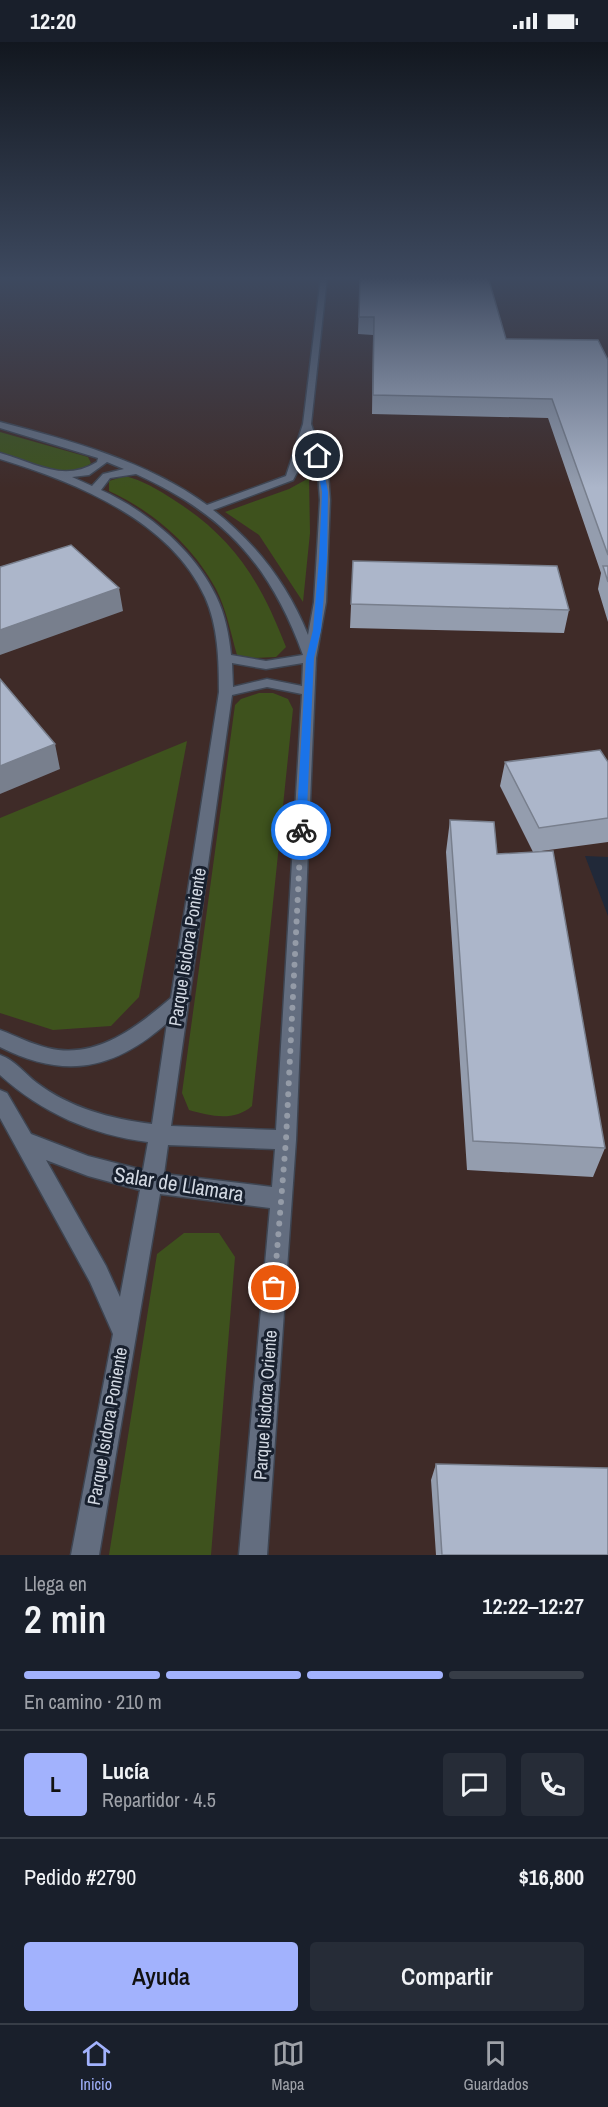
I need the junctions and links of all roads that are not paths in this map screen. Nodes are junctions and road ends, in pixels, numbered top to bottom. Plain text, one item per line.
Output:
1 (316, 348) edge
2 (307, 424) junction
3 (0, 425) edge
4 (103, 455) junction
5 (0, 456) edge
6 (144, 472) junction
7 (58, 475) junction
8 (96, 490) junction
9 (206, 509) junction
10 (226, 658) junction
11 (310, 658) junction
12 (308, 691) junction
13 (226, 692) junction
14 (178, 1004) junction
15 (0, 1038) edge
16 (0, 1063) edge
17 (0, 1099) edge
18 (160, 1135) junction
19 (286, 1140) junction
20 (26, 1142) junction
21 (151, 1184) junction
22 (281, 1198) junction
23 (123, 1331) junction
24 (85, 1555) edge
25 (253, 1555) edge

1 - 2 street
2 - 9 street
2 - 11 street
3 - 4 street, Parque Isidora Oriente
4 - 6 street, Parque Isidora Oriente
4 - 7 street
5 - 7 street, Parque Isidora Poniente
6 - 8 street
6 - 9 street, Parque Isidora Oriente
7 - 8 street, Parque Isidora Poniente
8 - 10 street, Parque Isidora Poniente
9 - 11 street, Parque Isidora Oriente
10 - 11 street
10 - 13 street, Parque Isidora Poniente
11 - 12 street, Parque Isidora Oriente
12 - 13 street
12 - 19 street, Parque Isidora Oriente
13 - 14 street, Parque Isidora Poniente
14 - 15 street
14 - 18 street, Parque Isidora Poniente
16 - 18 street
17 - 20 street
18 - 19 street
18 - 21 street, Parque Isidora Poniente
19 - 22 street, Parque Isidora Oriente
20 - 21 street, Salar de Llamara
20 - 23 street
21 - 22 street, Salar de Llamara
21 - 23 street, Parque Isidora Poniente
22 - 25 street, Parque Isidora Oriente
23 - 24 street, Parque Isidora Poniente

